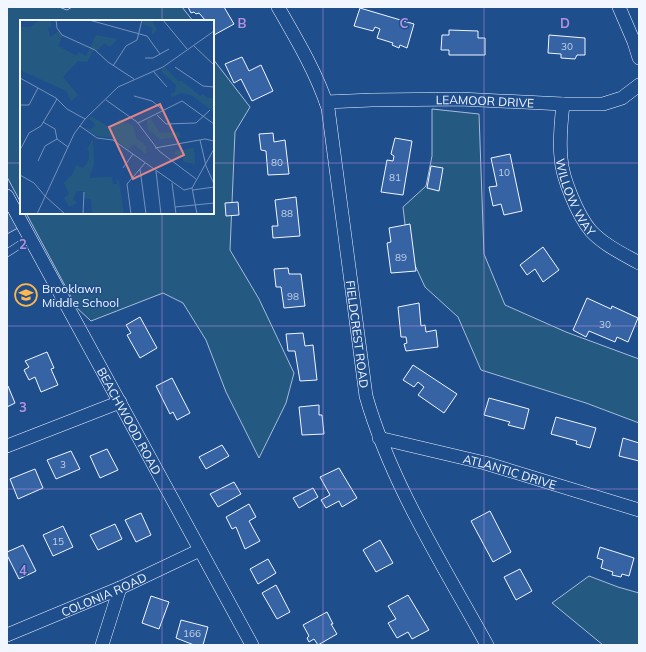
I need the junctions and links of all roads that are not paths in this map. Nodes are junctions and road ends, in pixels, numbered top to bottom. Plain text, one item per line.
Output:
1 (278, 7) edge
2 (619, 7) edge
3 (639, 58) edge
4 (639, 85) edge
5 (326, 102) junction
6 (563, 104) junction
7 (7, 196) edge
8 (30, 238) junction
9 (7, 253) edge
10 (639, 263) edge
11 (120, 402) junction
12 (379, 438) junction
13 (7, 446) edge
14 (639, 510) edge
15 (200, 550) junction
16 (120, 588) junction
17 (7, 635) edge
18 (102, 645) edge
19 (252, 645) edge
20 (487, 645) edge

1 - 5 street, FIELDCREST ROAD
2 - 3 street
4 - 6 street, LEAMOOR DRIVE
5 - 6 street, LEAMOOR DRIVE
5 - 12 street, FIELDCREST ROAD
6 - 10 street, WILLOW WAY
7 - 8 street, BEACHWOOD ROAD
8 - 9 lane
8 - 11 street, BEACHWOOD ROAD
11 - 13 street
11 - 15 street, BEACHWOOD ROAD
12 - 14 street, ATLANTIC DRIVE
12 - 20 street, FIELDCREST ROAD
15 - 16 street, COLONIA ROAD
15 - 19 street, BEACHWOOD ROAD
16 - 17 street, COLONIA ROAD
16 - 18 street

